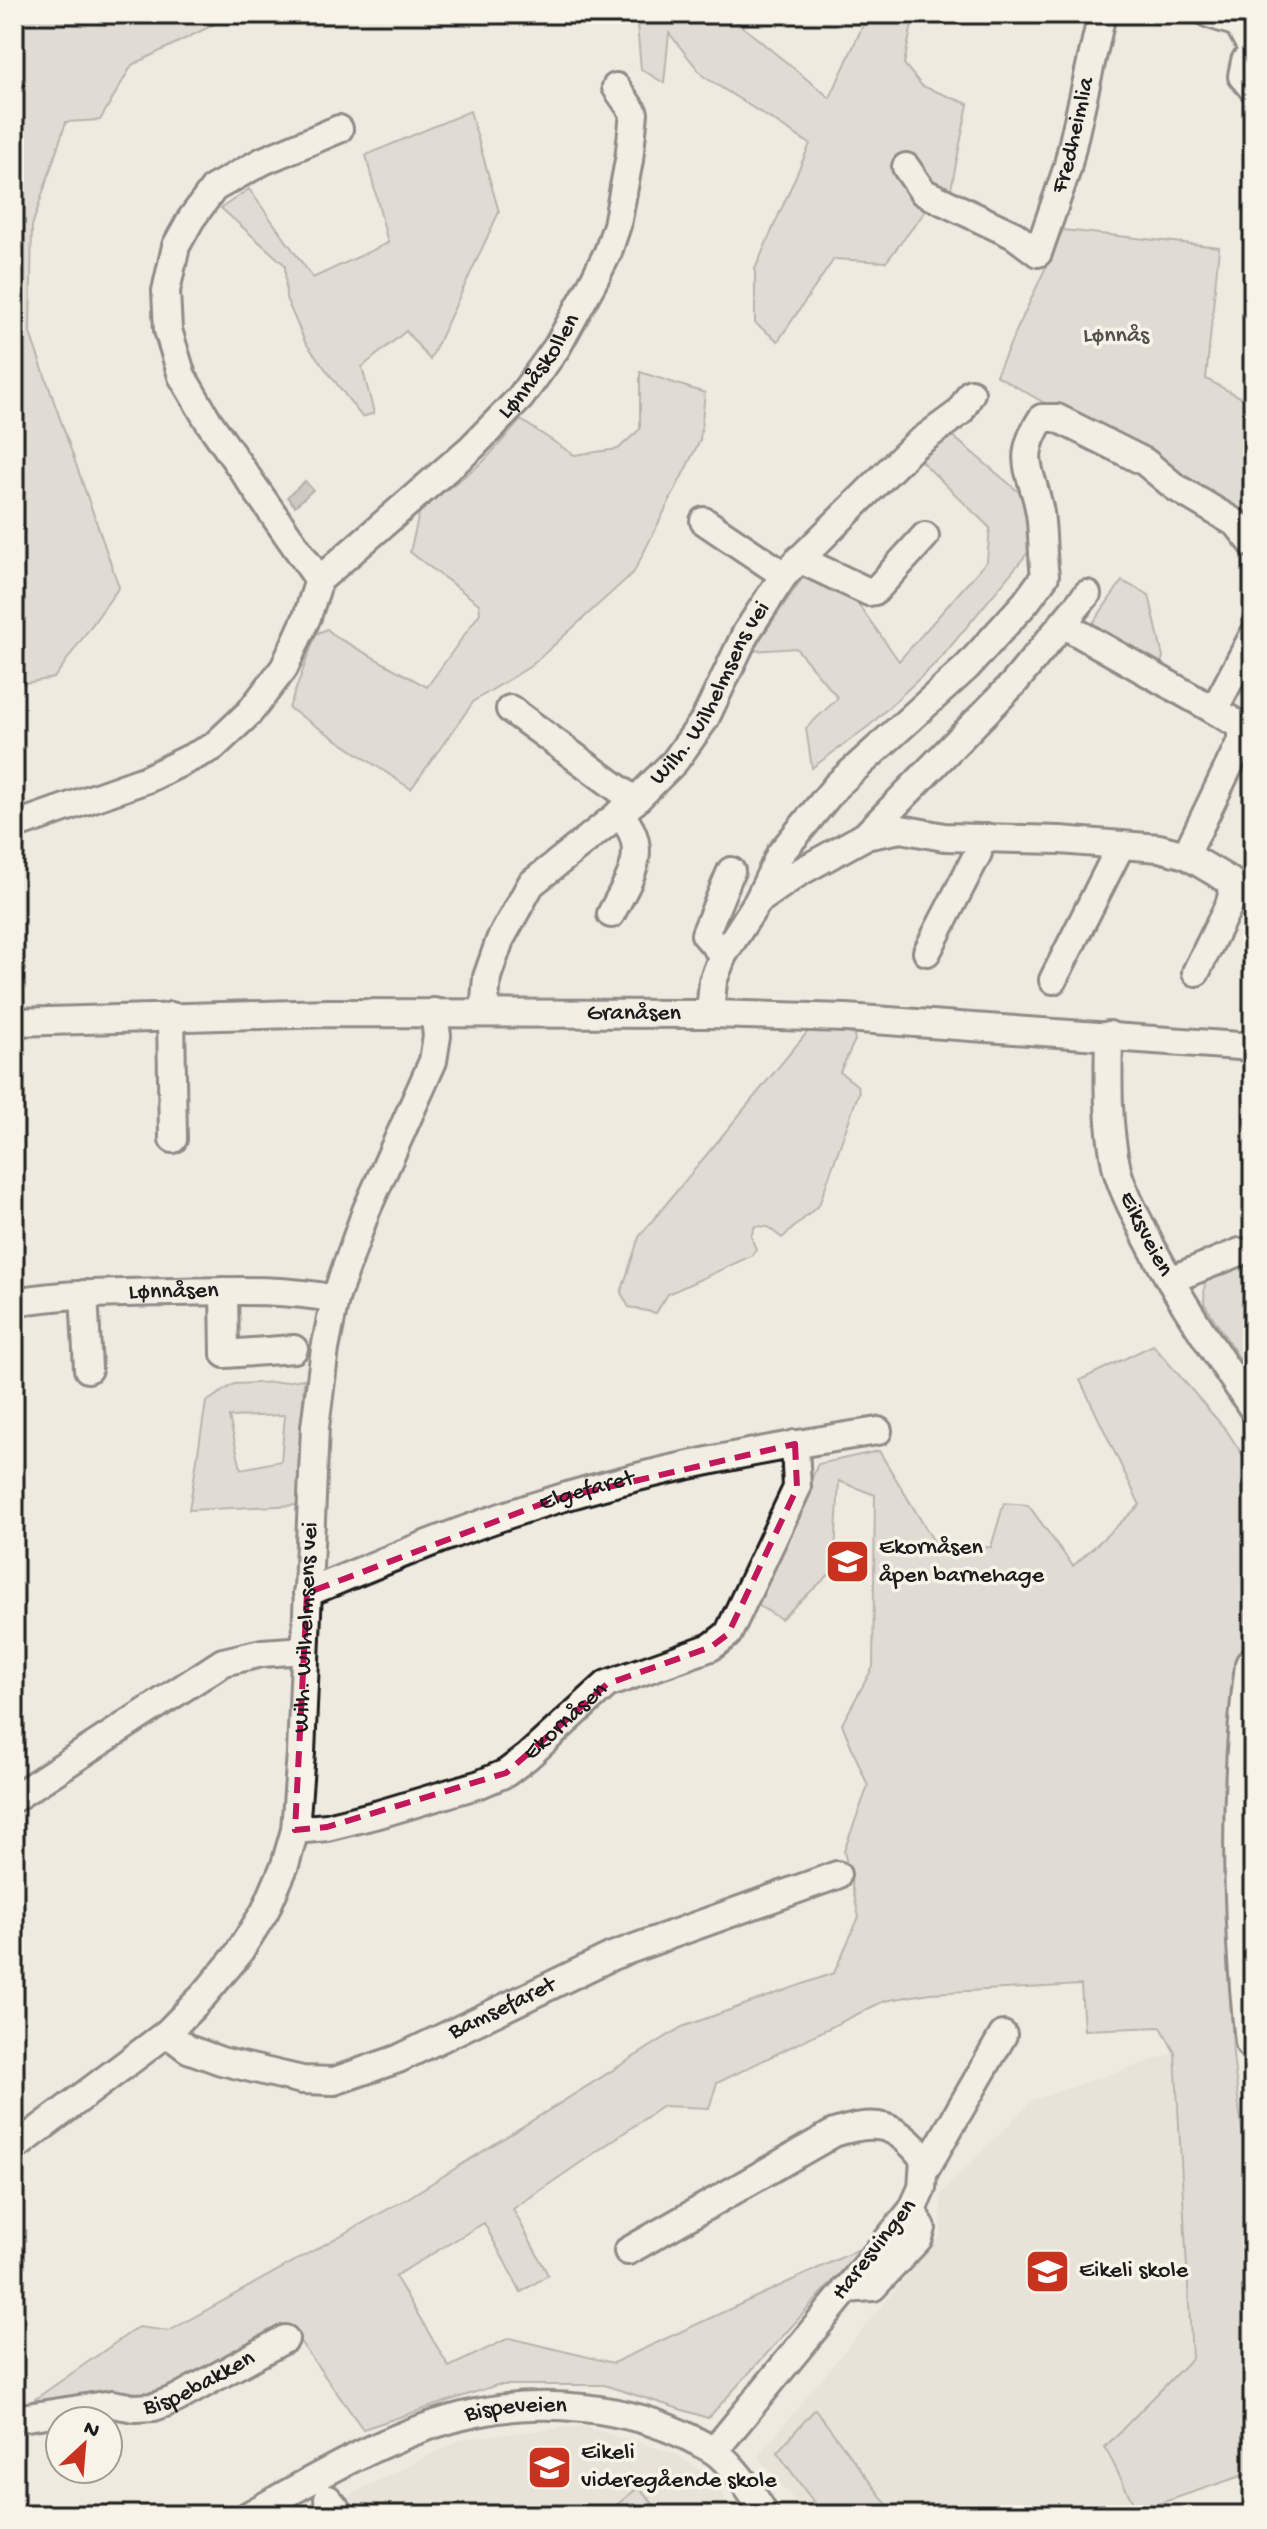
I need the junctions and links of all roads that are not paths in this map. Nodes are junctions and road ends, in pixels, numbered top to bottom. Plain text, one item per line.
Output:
1 (1102, 14) edge
2 (1212, 14) edge
3 (1253, 53) edge
4 (616, 87) dead end
5 (1253, 89) edge
6 (339, 129) dead end
7 (906, 167) dead end
8 (971, 393) dead end
9 (704, 521) dead end
10 (925, 536) dead end
11 (1253, 544) edge
12 (792, 567) junction
13 (319, 580) junction
14 (1087, 594) dead end
15 (1064, 625) junction
16 (1253, 636) edge
17 (510, 709) dead end
18 (1214, 710) junction
19 (627, 807) junction
20 (14, 826) edge
21 (865, 836) junction
22 (978, 839) junction
23 (1121, 845) junction
24 (1186, 855) junction
25 (731, 871) dead end
26 (758, 901) junction
27 (611, 914) dead end
28 (927, 952) dead end
29 (723, 955) junction
30 (1196, 972) dead end
31 (1053, 980) dead end
32 (434, 1012) junction
33 (484, 1012) junction
34 (710, 1014) junction
35 (171, 1016) junction
36 (14, 1022) edge
37 (1109, 1035) junction
38 (1253, 1047) edge
39 (173, 1139) dead end
40 (1240, 1252) dead end
41 (1170, 1280) junction
42 (224, 1291) junction
43 (84, 1294) junction
44 (335, 1299) junction
45 (14, 1302) edge
46 (294, 1349) dead end
47 (88, 1369) dead end
48 (1250, 1405) edge
49 (878, 1431) dead end
50 (795, 1444) junction
51 (307, 1593) junction
52 (305, 1650) junction
53 (1253, 1665) edge
54 (14, 1798) edge
55 (295, 1830) junction
56 (837, 1875) dead end
57 (167, 2033) junction
58 (1003, 2035) dead end
59 (1253, 2042) edge
60 (14, 2148) edge
61 (925, 2170) junction
62 (628, 2251) dead end
63 (285, 2339) dead end
64 (14, 2419) edge
65 (714, 2451) junction
66 (249, 2515) edge
67 (765, 2515) edge

1 - 7 street, Fredheimlia
2 - 3 street
3 - 5 street
4 - 13 street, Lønnåskollen
6 - 13 street
8 - 12 street, Wilh. Wilhelmsens vei
9 - 12 street
10 - 12 street
11 - 26 street
12 - 19 street, Wilh. Wilhelmsens vei
13 - 20 street
14 - 15 street
15 - 18 street
15 - 21 street
16 - 18 street
17 - 19 street
18 - 24 street
19 - 27 street
19 - 33 street, Wilh. Wilhelmsens vei
21 - 22 street
21 - 26 street
22 - 23 street
22 - 28 street
23 - 24 street
23 - 31 street
24 - 30 street
25 - 29 street
26 - 29 street
29 - 34 street
32 - 33 street, Granåsen
32 - 35 street, Granåsen
32 - 44 street, Wilh. Wilhelmsens vei
33 - 34 street, Granåsen
34 - 37 street, Granåsen
35 - 36 street, Granåsen
35 - 39 street
37 - 38 street, Granåsen
37 - 41 street, Eiksveien
40 - 41 street
41 - 48 street, Eiksveien
42 - 43 street, Lønnåsen
42 - 44 street, Lønnåsen
42 - 46 street
43 - 45 street, Lønnåsen
43 - 47 street
44 - 51 street, Wilh. Wilhelmsens vei
49 - 50 street, Elgefaret
50 - 51 street, Elgefaret
50 - 55 street, Ekornåsen
51 - 52 street, Wilh. Wilhelmsens vei
52 - 54 street
52 - 55 street, Wilh. Wilhelmsens vei
53 - 59 main road
55 - 57 street, Wilh. Wilhelmsens vei
56 - 57 street, Bamsefaret
57 - 60 street, Wilh. Wilhelmsens vei
58 - 61 street
61 - 62 street, Haresvingen
61 - 65 street, Haresvingen
63 - 64 street, Bispebakken
65 - 66 street, Bispeveien
65 - 67 street, Bispeveien

